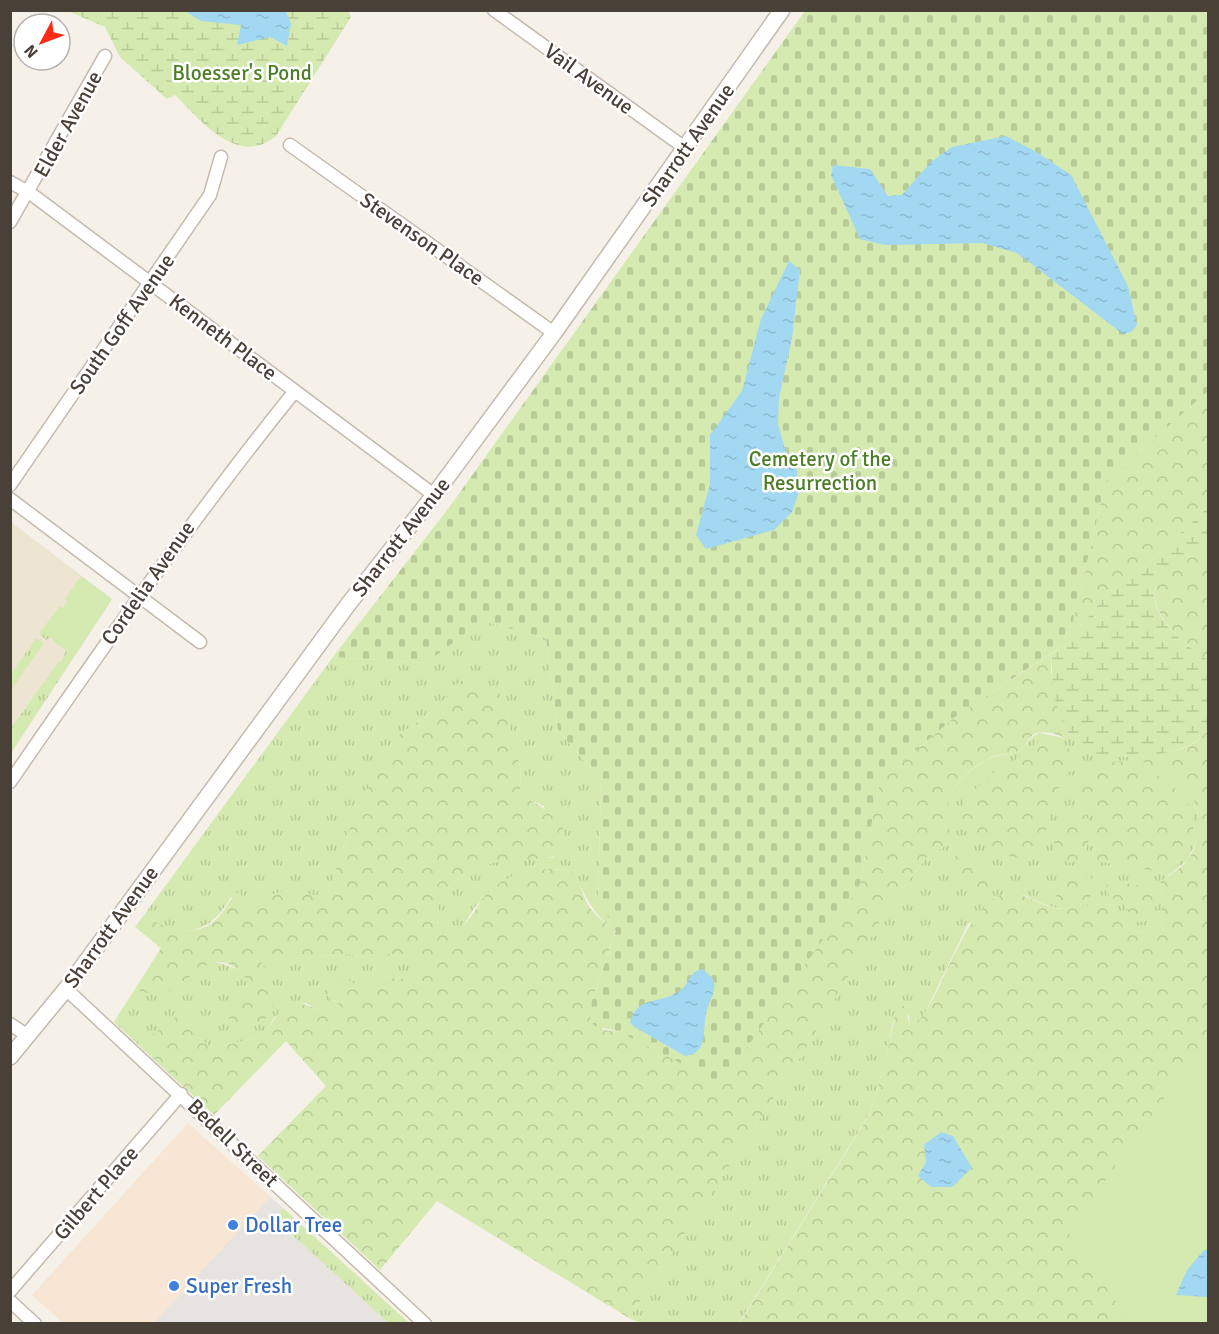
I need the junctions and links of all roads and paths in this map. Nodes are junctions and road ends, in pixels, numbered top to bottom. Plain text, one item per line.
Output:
1 (494, 10) edge
2 (782, 10) edge
3 (105, 56) dead end
4 (290, 145) dead end
5 (685, 148) junction
6 (221, 158) dead end
7 (10, 182) edge
8 (30, 193) junction
9 (10, 222) edge
10 (151, 283) junction
11 (554, 333) junction
12 (295, 391) junction
13 (10, 485) edge
14 (434, 495) junction
15 (10, 499) edge
16 (138, 595) junction
17 (200, 642) dead end
18 (10, 782) edge
19 (66, 989) junction
20 (10, 1024) edge
21 (28, 1036) junction
22 (10, 1057) edge
23 (181, 1094) junction
24 (10, 1291) edge
25 (10, 1301) edge
26 (35, 1323) edge
27 (425, 1323) edge

1 - 5 street, Vail Avenue
2 - 5 street, Sharrott Avenue
3 - 8 street, Elder Avenue
4 - 11 street, Stevenson Place
5 - 11 street, Sharrott Avenue
6 - 10 street, South Goff Avenue
7 - 8 street, Kenneth Place
8 - 9 street, Elder Avenue
8 - 10 street, Kenneth Place
10 - 12 street, Kenneth Place
10 - 13 street, South Goff Avenue
11 - 14 street, Sharrott Avenue
12 - 14 street, Kenneth Place
12 - 16 street, Cordelia Avenue
14 - 19 street, Sharrott Avenue
15 - 16 street
16 - 17 street
16 - 18 street, Cordelia Avenue
19 - 21 street, Sharrott Avenue
19 - 23 street, Bedell Street
20 - 21 street
21 - 22 street, Sharrott Avenue
23 - 24 street, Gilbert Place
23 - 27 street, Bedell Street
25 - 26 street

